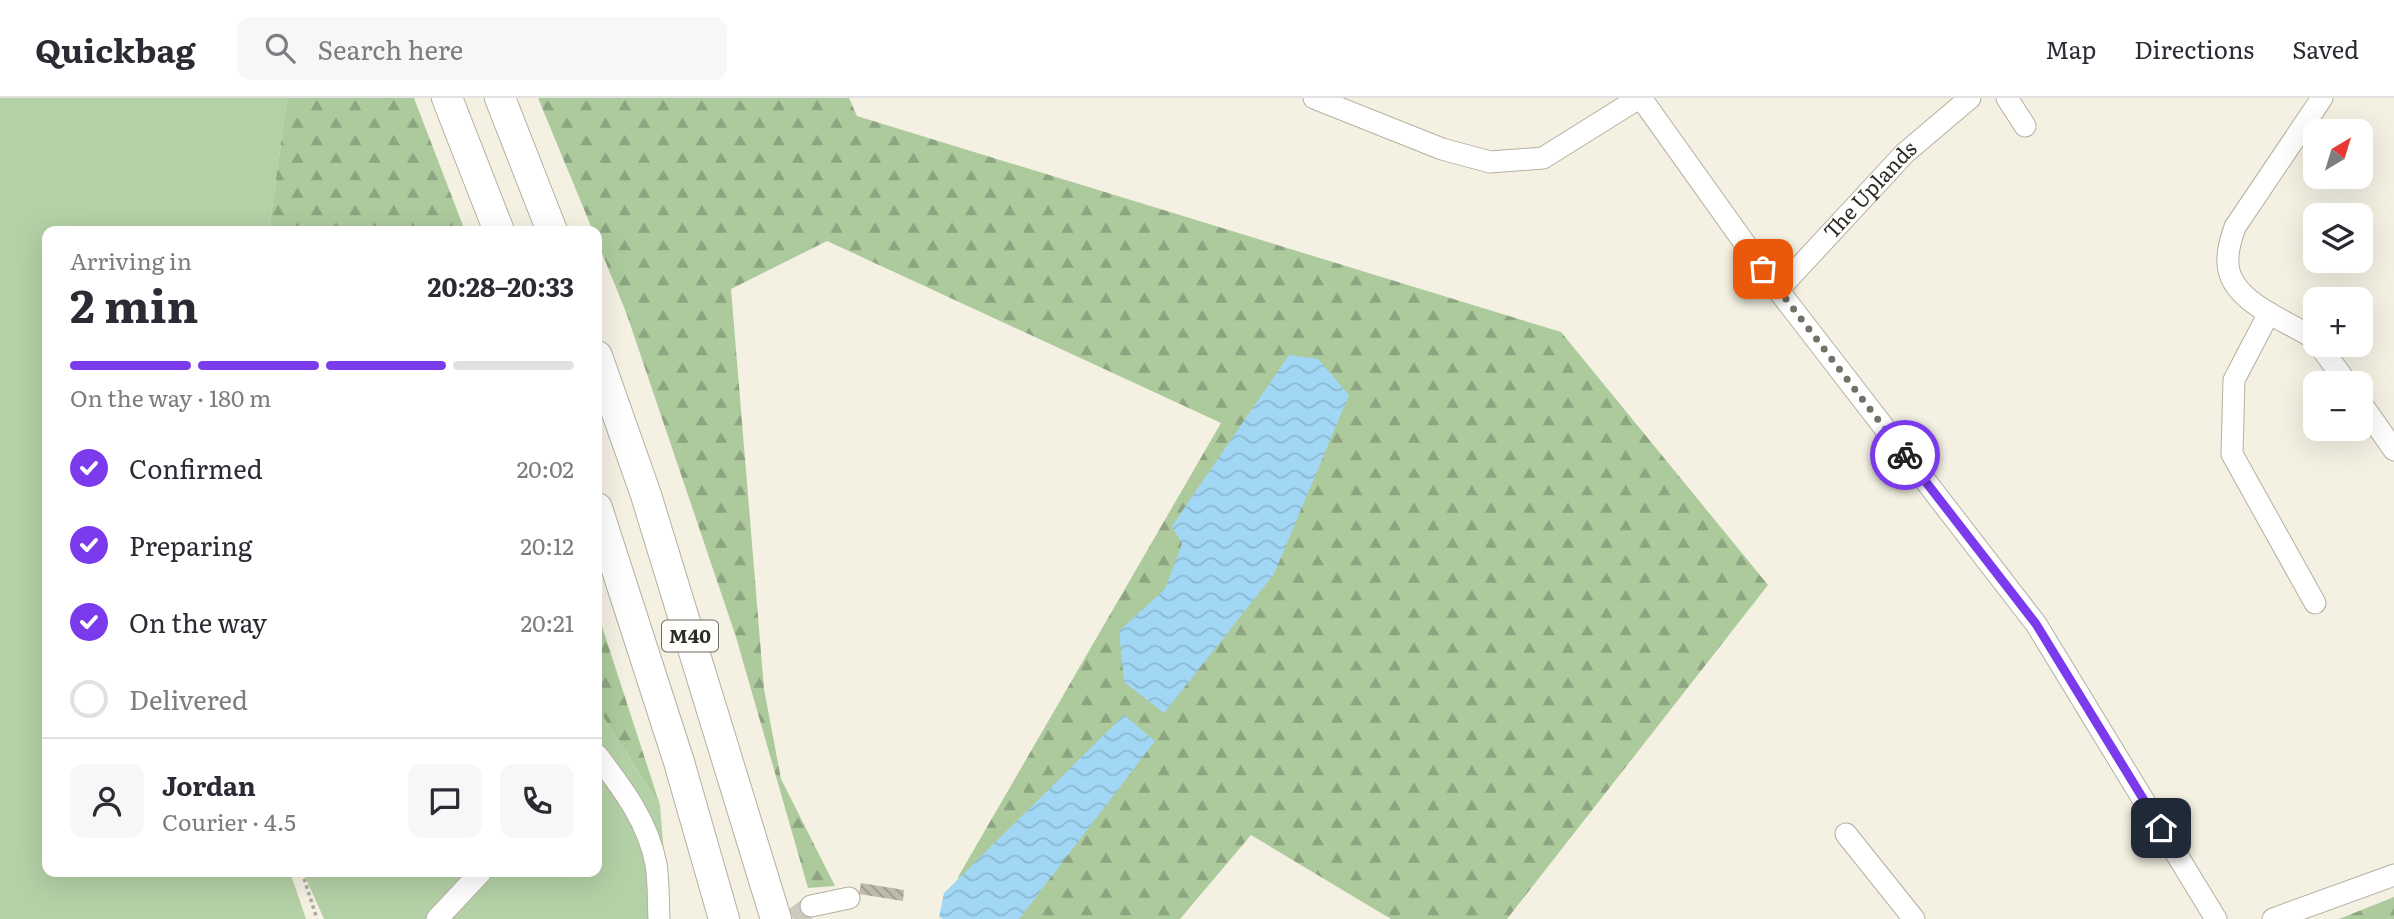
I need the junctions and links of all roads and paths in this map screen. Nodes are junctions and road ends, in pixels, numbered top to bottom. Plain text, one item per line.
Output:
1 (447, 98) edge
2 (500, 98) edge
3 (1314, 98) edge
4 (1640, 98) edge
5 (1969, 98) edge
6 (2007, 98) edge
7 (2322, 98) edge
8 (2025, 126) dead end
9 (497, 226) edge
10 (550, 226) edge
11 (1778, 290) junction
12 (2269, 313) junction
13 (2303, 332) edge
14 (602, 370) edge
15 (2373, 420) edge
16 (2394, 450) edge
17 (602, 523) edge
18 (2315, 603) dead end
19 (602, 762) edge
20 (1846, 834) dead end
21 (2394, 875) edge
22 (304, 877) edge
23 (476, 877) edge
24 (849, 898) dead end
25 (811, 906) tunnel mouth
26 (317, 919) edge
27 (437, 919) edge
28 (659, 919) edge
29 (724, 919) edge
30 (776, 919) edge
31 (1914, 919) edge
32 (2216, 919) edge
33 (2273, 919) edge

1 - 9 highway
2 - 10 highway
3 - 4 street
4 - 11 street
5 - 11 street, The Uplands
6 - 8 street
7 - 12 street
11 - 32 street
12 - 13 street
12 - 18 street
14 - 30 highway, M40
15 - 16 street
17 - 29 highway, M40
19 - 28 street
20 - 31 street
21 - 33 street
22 - 26 path
23 - 27 street
24 - 25 street

